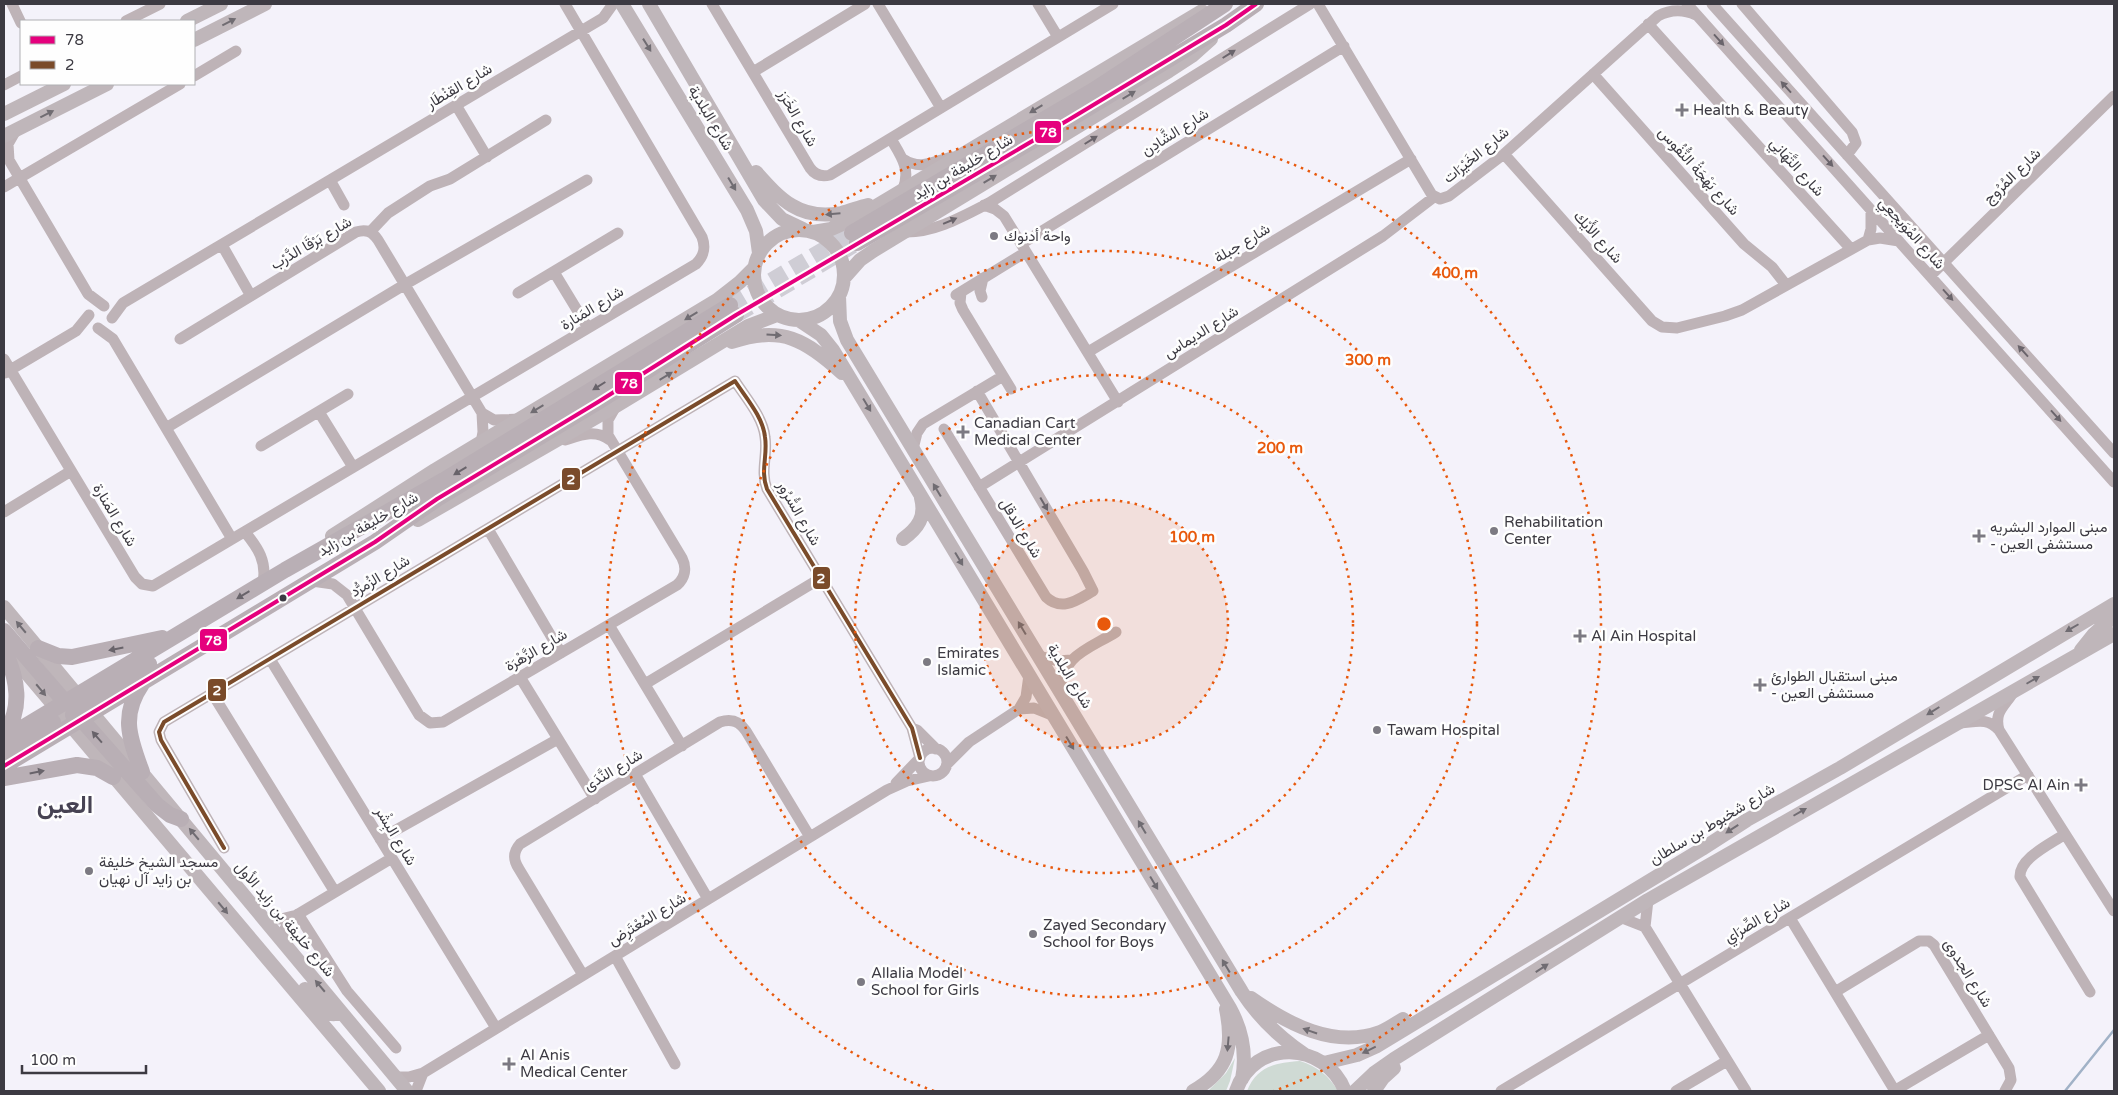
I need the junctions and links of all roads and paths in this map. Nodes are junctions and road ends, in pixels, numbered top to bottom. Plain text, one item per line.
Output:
1 (12, 4) edge
2 (160, 4) edge
3 (221, 4) edge
4 (265, 4) edge
5 (565, 4) edge
6 (613, 4) edge
7 (622, 4) edge
8 (649, 4) edge
9 (712, 4) edge
10 (866, 4) edge
11 (878, 4) edge
12 (1038, 4) edge
13 (1113, 4) edge
14 (1213, 4) edge
15 (1224, 4) edge
16 (1256, 4) edge
17 (1310, 4) edge
18 (1318, 4) edge
19 (1663, 4) edge
20 (1687, 4) edge
21 (1712, 4) edge
22 (1742, 4) edge
23 (1696, 15) junction
24 (1658, 16) junction
25 (603, 18) junction
26 (631, 19) junction
27 (128, 20) edge
28 (189, 20) edge
29 (20, 21) edge
30 (1648, 24) junction
31 (1226, 25) junction
32 (581, 31) junction
33 (1058, 37) junction
34 (195, 39) edge
35 (1775, 43) junction
36 (1344, 46) junction
37 (236, 51) dead end
38 (1759, 56) junction
39 (754, 72) junction
40 (1593, 74) junction
41 (195, 75) edge
42 (20, 76) edge
43 (4, 84) edge
44 (62, 85) edge
45 (105, 85) edge
46 (178, 85) edge
47 (2114, 96) edge
48 (456, 105) junction
49 (941, 108) junction
50 (4, 114) edge
51 (546, 120) dead end
52 (10, 133) edge
53 (891, 139) junction
54 (1504, 154) junction
55 (1847, 155) junction
56 (487, 156) junction
57 (959, 156) junction
58 (6, 158) edge
59 (740, 158) junction
60 (903, 159) junction
61 (1411, 159) junction
62 (20, 178) junction
63 (330, 180) junction
64 (587, 180) dead end
65 (4, 187) edge
66 (903, 189) junction
67 (1005, 194) junction
68 (1434, 197) junction
69 (881, 203) junction
70 (344, 205) dead end
71 (984, 205) junction
72 (1871, 210) junction
73 (1004, 216) junction
74 (810, 231) junction
75 (370, 232) junction
76 (904, 232) junction
77 (618, 233) dead end
78 (1868, 240) junction
79 (1899, 241) junction
80 (222, 245) junction
81 (1023, 248) junction
82 (1851, 249) junction
83 (759, 253) junction
84 (1944, 263) junction
85 (754, 268) junction
86 (554, 272) junction
87 (1930, 276) junction
88 (844, 278) junction
89 (983, 278) junction
90 (404, 285) junction
91 (1786, 285) junction
92 (961, 292) junction
93 (518, 293) dead end
94 (88, 294) junction
95 (251, 296) junction
96 (839, 296) junction
97 (123, 303) junction
98 (105, 307) junction
99 (90, 314) junction
100 (777, 315) junction
101 (112, 318) junction
102 (800, 321) junction
103 (97, 328) junction
104 (588, 328) junction
105 (76, 331) junction
106 (113, 339) junction
107 (180, 339) dead end
108 (710, 349) junction
109 (1088, 352) junction
110 (4, 359) edge
111 (7, 372) edge
112 (1003, 376) junction
113 (735, 381) joint
114 (853, 383) junction
115 (1011, 389) dead end
116 (978, 391) junction
117 (348, 394) dead end
118 (472, 397) junction
119 (1118, 402) junction
120 (616, 406) junction
121 (319, 412) junction
122 (482, 413) junction
123 (521, 419) junction
124 (897, 422) junction
125 (924, 424) junction
126 (166, 428) junction
127 (944, 429) dead end
128 (610, 440) junction
129 (480, 443) junction
130 (551, 444) junction
131 (261, 446) dead end
132 (913, 449) junction
133 (617, 452) junction
134 (2114, 453) edge
135 (1020, 462) junction
136 (353, 467) junction
137 (71, 471) junction
138 (2114, 482) edge
139 (979, 487) junction
140 (920, 495) junction
141 (4, 512) edge
142 (488, 529) junction
143 (245, 532) junction
144 (232, 539) junction
145 (904, 539) dead end
146 (375, 542) junction
147 (285, 570) junction
148 (820, 578) junction
149 (312, 581) junction
150 (263, 583) junction
151 (2114, 604) edge
152 (4, 607) edge
153 (355, 608) junction
154 (2114, 616) edge
155 (197, 623) junction
156 (609, 625) junction
157 (4, 630) edge
158 (1116, 632) dead end
159 (180, 634) junction
160 (2114, 634) edge
161 (4, 648) edge
162 (38, 648) junction
163 (561, 653) junction
164 (2077, 654) junction
165 (1038, 656) junction
166 (270, 659) junction
167 (1071, 660) junction
168 (1029, 675) junction
169 (520, 677) junction
170 (142, 684) junction
171 (645, 684) junction
172 (2014, 691) junction
173 (1060, 692) junction
174 (212, 693) junction
175 (1020, 709) junction
176 (74, 711) junction
177 (1054, 716) junction
178 (1957, 723) junction
179 (912, 728) junction
180 (1999, 730) junction
181 (977, 736) junction
182 (4, 738) edge
183 (558, 739) junction
184 (682, 746) junction
185 (937, 749) junction
186 (4, 753) edge
187 (920, 759) junction
188 (947, 764) junction
189 (4, 766) edge
190 (1840, 768) junction
191 (142, 772) junction
192 (635, 774) junction
193 (2028, 775) junction
194 (929, 776) junction
195 (113, 777) junction
196 (4, 778) edge
197 (887, 790) junction
198 (595, 799) junction
199 (181, 819) junction
200 (1761, 834) junction
201 (2066, 834) junction
202 (810, 837) junction
203 (380, 839) junction
204 (1710, 844) junction
205 (224, 848) dead end
206 (392, 858) junction
207 (335, 892) junction
208 (708, 899) junction
209 (1648, 900) junction
210 (2114, 911) edge
211 (296, 915) junction
212 (1589, 916) junction
213 (263, 918) junction
214 (1622, 918) junction
215 (1790, 918) junction
216 (1645, 927) junction
217 (1588, 938) junction
218 (285, 944) junction
219 (262, 953) junction
220 (615, 956) junction
221 (583, 975) junction
222 (1520, 982) junction
223 (1680, 984) junction
224 (1242, 992) junction
225 (1835, 992) junction
226 (2090, 992) dead end
227 (1223, 996) junction
228 (344, 1016) junction
229 (496, 1028) junction
230 (1989, 1035) junction
231 (396, 1048) dead end
232 (1304, 1054) junction
233 (349, 1056) junction
234 (1727, 1061) junction
235 (1324, 1063) junction
236 (675, 1064) dead end
237 (364, 1073) junction
238 (423, 1073) junction
239 (395, 1084) edge
240 (1239, 1085) edge
241 (379, 1091) edge
242 (407, 1091) edge
243 (416, 1091) edge
244 (1193, 1091) edge
245 (1345, 1091) edge
246 (1355, 1091) edge
247 (1374, 1091) edge
248 (1501, 1091) edge
249 (1676, 1091) edge
250 (1746, 1091) edge
251 (1895, 1091) edge
252 (2005, 1091) edge

1 - 29 street
2 - 27 street
3 - 28 main road
34 -> 4 main road
5 - 32 street, شارع المَنارة
6 - 25 street, شارع القِنْطَار
7 - 26 main road, شارع البلدية
8 - 59 main road, شارع البلدية
9 - 39 street, شارع الخَرَز
10 - 39 street
11 - 49 street
12 - 33 street
13 - 33 street, شارع الخَرَز
14 -> 57 main road
15 - 31 highway, شارع خليفة بن زايد
16 - 31 highway, شارع خليفة بن زايد
67 -> 17 street
18 - 36 street, شارع الخَيْرَات
19 - 24 street, شارع الخَيْرَات
20 - 23 street, شارع المُوَيجعِي
21 - 38 street, شارع المُوَيجعِي
22 - 35 street
23 - 24 street, شارع الخَيْرَات
23 -> 72 street, شارع المُوَيجعِي
24 - 30 street, شارع الخَيْرَات
25 - 26 street
25 - 32 street, شارع القِنْطَار
26 -> 83 main road, شارع البلدية
30 - 40 street, شارع الخَيْرَات
30 - 82 street, شارع التَّهَانِي
76 -> 31 main road
32 - 48 street, شارع القِنْطَار
32 - 104 street, شارع المَنارة
33 - 49 street, شارع الخَرَز
35 - 38 street
35 - 55 street
36 - 61 street, شارع الخَيْرَات
36 - 81 street, شارع الشَّادِن
37 - 41 street
55 -> 38 street, شارع المُوَيجعِي
39 - 53 street, شارع الخَرَز
40 - 54 street, شارع الخَيْرَات
40 - 91 street, شارع بَهْجَةُ النُّفُوس
42 - 43 street
44 - 50 main road
52 -> 45 main road
46 - 62 street
47 - 84 street, شارع المُرُوج
48 - 56 street
48 - 63 street, شارع القِنْطَار
49 - 53 street, شارع الخَرَز
51 - 56 street, شارع بَرْقَا الدَّرْب
52 - 58 street
53 - 60 street
54 - 68 street, شارع الخَيْرَات
54 - 91 street, شارع الأَيْك
55 - 84 street, شارع المُوَيجعِي
56 - 75 street, شارع بَرْقَا الدَّرْب
57 - 60 street
57 - 66 main road
58 - 62 street
69 -> 59 main road
59 - 74 main road, شارع البلدية
60 - 66 street
61 - 68 street, شارع الخَيْرَات
61 - 109 street, شارع جبلة
62 - 65 street
62 - 94 street
63 - 70 street
63 - 80 street, شارع القِنْطَار
64 - 90 street
66 - 69 main road
67 - 71 street
67 - 73 street
68 - 119 street, شارع الديماس
69 - 74 main road
71 - 73 street
76 -> 71 street
72 - 78 street
72 - 79 street, شارع المُوَيجعِي
73 - 81 street
74 - 83 main road
74 - 88 main road
75 - 90 street
75 - 95 street, شارع بَرْقَا الدَّرْب
76 - 88 main road
77 - 86 street
78 - 79 street
78 - 82 street
79 - 87 street, شارع المُوَيجعِي
80 - 95 street
80 - 97 street, شارع القِنْطَار
81 - 89 street, شارع الشَّادِن
81 - 109 street
82 - 91 street
83 - 85 main road
84 - 87 street, شارع المُرُوج
134 -> 84 street, شارع المُوَيجعِي
85 - 100 main road
85 -> 123 main road
86 - 93 street
86 - 104 street
87 -> 138 street, شارع المُوَيجعِي
88 - 96 main road
89 - 92 street, شارع الشَّادِن
89 - 92 street
90 - 118 street
90 - 126 street
92 - 112 street
94 - 98 street
94 - 99 street
95 - 107 street, شارع بَرْقَا الدَّرْب
96 - 102 main road
96 - 124 main road, شارع البلدية
97 - 98 street, شارع القِنْطَار
97 - 101 street, شارع القِنْطَار
98 - 99 street
98 - 101 street
99 - 103 street
99 - 105 street
100 - 102 main road
100 - 108 main road
101 - 103 street
101 - 106 street
102 - 114 main road
103 - 105 street
103 - 106 street
104 - 118 street, شارع المَنارة
105 - 111 street
106 - 126 street
108 -> 114 main road
120 -> 108 main road
109 - 119 street
110 - 111 street, شارع المَنارة
111 - 137 street, شارع المَنارة
112 - 115 street
112 - 116 street
113 - 133 street, شارع الزُمرُّد
113 - 148 street, شارع السُّرُور
114 -> 140 main road
116 - 125 street
116 - 135 street
117 - 121 street
118 - 122 street
118 - 136 street, شارع المَنارة
119 - 135 street, شارع الديماس
120 - 128 street, شارع الزَّهْرَة
120 - 130 main road
121 - 131 street
121 - 136 street
122 - 123 street
122 - 129 street
123 - 129 main road
124 - 125 street
124 - 132 main road, شارع البلدية
125 - 132 street
126 - 144 street
127 - 139 street, شارع الدقل
128 - 130 street
128 - 133 street, شارع الزَّهْرَة
129 - 147 main road
130 - 146 main road
165 -> 132 main road, شارع البلدية
133 - 142 street, شارع الزُمرُّد
133 - 156 street, شارع الزَّهْرَة
135 - 139 street, شارع الديماس
135 -> 139 street, شارع الدقل
136 - 143 street, شارع المَنارة
137 - 141 street
137 - 144 street, شارع المَنارة
140 - 145 main road
140 -> 168 main road
142 - 153 street, شارع الزُمرُّد
142 - 163 street
143 - 144 street, شارع المَنارة
143 - 150 street
146 -> 147 highway, شارع خليفة بن زايد
146 - 149 highway, شارع خليفة بن زايد
147 - 150 highway, شارع خليفة بن زايد
148 - 171 street
148 - 179 street, شارع السُّرُور
149 - 153 street, شارع الزَّهْرَة
149 - 170 highway, شارع خليفة بن زايد
150 -> 155 highway, شارع خليفة بن زايد
151 -> 190 main road, شارع شخبوط بن سلطان
162 -> 152 main road, شارع خليفة بن زايد الأول
153 - 166 street, شارع الزُمرُّد
153 - 169 street, شارع الزَّهْرَة
154 - 164 main road
155 - 159 highway, شارع خليفة بن زايد
155 - 176 highway
156 - 163 street, شارع الزَّهْرَة
156 - 171 street
157 - 176 highway
158 - 167 street
159 -> 162 highway
159 - 176 highway, شارع خليفة بن زايد
160 - 164 main road
161 -> 176 main road, شارع خليفة بن زايد الأول
161 - 182 highway
162 - 176 main road, شارع خليفة بن زايد الأول
163 - 169 street, شارع الزَّهْرَة
172 -> 164 main road
165 - 167 street
165 - 173 main road, شارع البلدية
166 - 174 street, شارع الزُمرُّد
166 - 203 street, شارع البِشْر
167 - 173 street
168 - 175 street
168 - 177 main road
169 - 183 street
170 - 176 highway, شارع خليفة بن زايد
170 - 191 highway
171 - 184 street
172 - 178 main road
172 - 180 street
224 -> 173 main road, شارع البلدية
174 - 205 street, شارع الزُمرُّد
174 - 207 street
175 - 177 street
175 - 181 street
176 - 182 highway, شارع خليفة بن زايد
176 - 186 highway
176 - 189 highway, شارع خليفة بن زايد
176 - 191 main road, شارع خليفة بن زايد الأول
176 - 195 main road, شارع خليفة بن زايد الأول
199 -> 176 highway
177 -> 227 main road
178 - 180 street
200 -> 178 main road
179 - 185 street, شارع السُّرُور
179 - 187 street, شارع السُّرُور
180 - 193 street
181 - 185 street
181 - 188 street
183 - 198 street
183 - 203 street
184 - 192 street, شارع النَّدَى
184 - 202 street, شارع النَّدَى
185 - 187 street
185 - 188 street
187 - 194 street
187 - 197 street, شارع المُعْتَرِض
188 - 194 street
190 - 200 main road
190 -> 204 main road, شارع شخبوط بن سلطان
191 - 199 main road, شارع خليفة بن زايد الأول
192 - 198 street, شارع النَّدَى
192 - 208 street
193 - 201 street
193 - 215 street, شارع الصِّرَاي
194 - 197 street, شارع المُعْتَرِض
196 -> 195 highway
195 -> 219 main road, شارع خليفة بن زايد الأول
197 - 202 street, شارع المُعْتَرِض
198 - 221 street, شارع النَّدَى
213 -> 199 main road, شارع خليفة بن زايد الأول
200 - 209 main road
201 - 210 street
201 - 226 street
202 - 208 street, شارع المُعْتَرِض
203 - 206 street, شارع البِشْر
204 - 212 main road, شارع شخبوط بن سلطان
204 - 217 main road
206 - 207 street
206 - 229 street, شارع البِشْر
207 - 211 street
208 - 220 street, شارع المُعْتَرِض
209 - 214 main road
209 - 216 street
211 - 213 street
211 - 218 street
211 - 231 street
212 -> 224 main road
212 -> 235 main road, شارع شخبوط بن سلطان
213 - 218 main road, شارع خليفة بن زايد الأول
214 - 216 street
214 - 217 main road
215 - 223 street, شارع الصِّرَاي
215 - 225 street
216 - 223 street
222 -> 217 main road
228 -> 218 main road, شارع خليفة بن زايد الأول
219 - 228 main road
219 - 233 main road, شارع خليفة بن زايد الأول
220 - 221 street, شارع المُعْتَرِض
220 - 236 street
221 - 229 street, شارع المُعْتَرِض
222 - 246 main road
222 - 247 main road
223 - 234 street
223 - 248 street, شارع الصِّرَاي
224 - 232 main road, شارع البلدية
225 - 230 street, شارع الجدوى
225 - 251 street
227 - 240 main road
227 -> 244 main road
228 - 233 main road
228 - 239 main road, شارع خليفة بن زايد الأول
229 - 238 street, شارع المُعْتَرِض
230 - 251 street
230 - 252 street, شارع الجدوى
232 - 235 main road
232 - 240 main road
233 - 237 main road, شارع خليفة بن زايد الأول
234 - 249 street
234 - 250 street
235 - 245 main road
237 - 239 main road
237 - 241 main road, شارع خليفة بن زايد الأول
238 - 239 street, شارع المُعْتَرِض
238 - 243 street
239 - 242 main road, شارع خليفة بن زايد الأول

